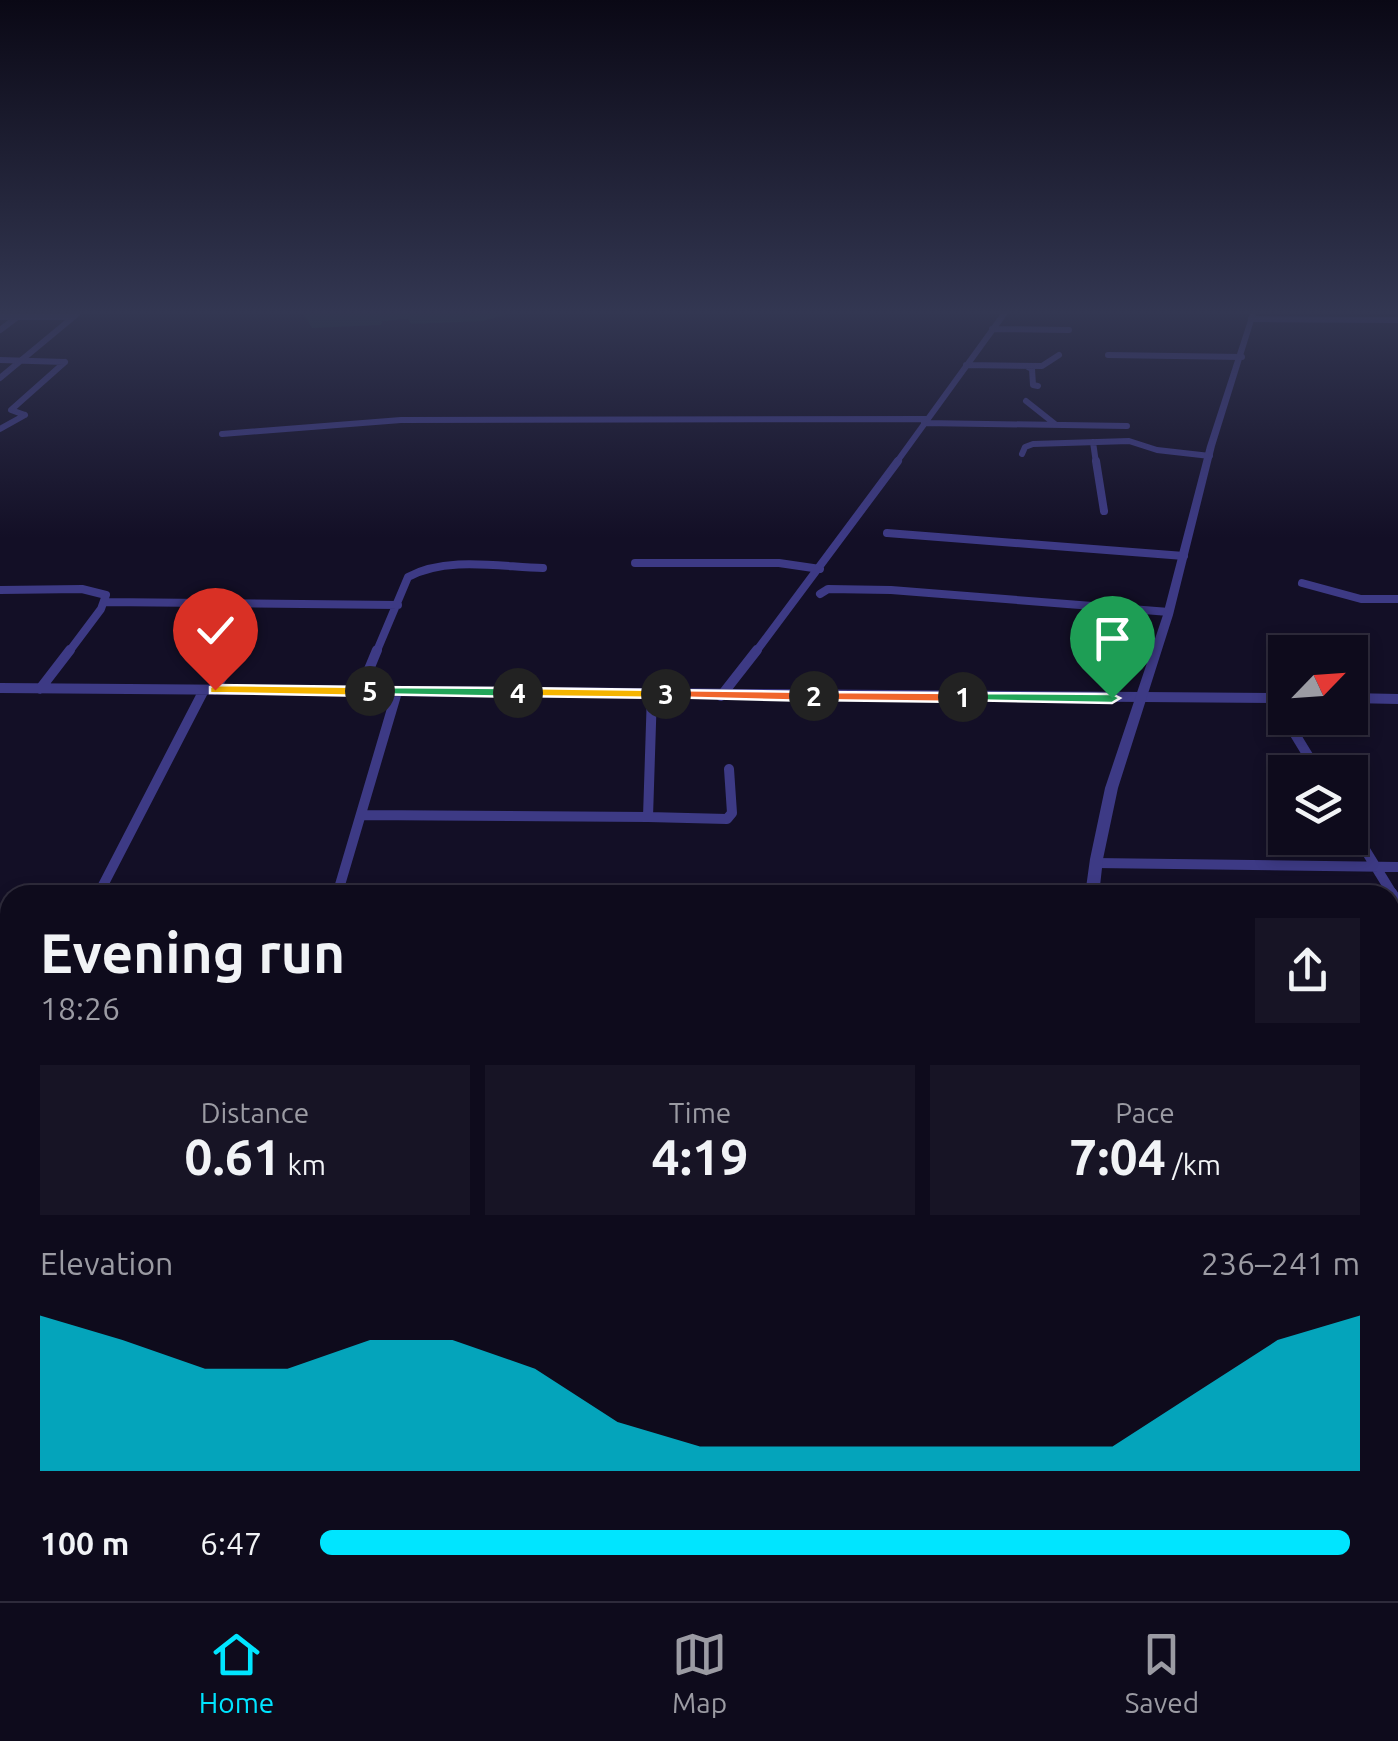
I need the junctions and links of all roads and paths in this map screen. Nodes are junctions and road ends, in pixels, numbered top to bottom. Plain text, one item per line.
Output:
1 (36, 389) edge
2 (949, 389) edge
3 (1230, 389) edge
4 (1026, 401) dead end
5 (925, 421) junction
6 (1056, 425) junction
7 (1128, 426) dead end
8 (0, 429) edge
9 (222, 434) dead end
10 (1093, 442) junction
11 (1022, 454) dead end
12 (1210, 456) junction
13 (1104, 511) dead end
14 (888, 533) dead end
15 (1184, 556) junction
16 (635, 564) dead end
17 (543, 568) dead end
18 (820, 568) junction
19 (1302, 583) dead end
20 (0, 590) edge
21 (820, 594) dead end
22 (1398, 599) edge
23 (105, 602) junction
24 (398, 605) junction
25 (1169, 612) junction
26 (242, 641) dead end
27 (4, 688) edge
28 (40, 689) junction
29 (210, 690) junction
30 (360, 691) junction
31 (397, 692) junction
32 (652, 694) junction
33 (721, 696) junction
34 (1138, 698) junction
35 (1268, 698) edge
36 (1368, 698) edge
37 (1398, 698) edge
38 (0, 699) edge
39 (729, 769) dead end
40 (361, 815) junction
41 (648, 817) junction
42 (1368, 854) edge
43 (1095, 863) junction
44 (1376, 867) junction
45 (1398, 867) edge
46 (103, 885) edge
47 (340, 885) edge
48 (1093, 885) edge
49 (1387, 885) edge

1 - 8 street
2 - 5 street
3 - 12 street
4 - 6 street
5 - 6 street
5 - 9 street
5 - 18 street
6 - 7 street
10 - 11 street
10 - 12 street
10 - 13 street
12 - 15 street
14 - 15 street
15 - 25 street
16 - 18 street
17 - 24 street
18 - 33 street
19 - 22 street
20 - 23 street
21 - 25 street
23 - 24 street
23 - 28 street
24 - 30 street
25 - 34 street
26 - 29 street
27 - 28 street
27 - 38 street
28 - 29 street
29 - 30 street
29 - 46 street
30 - 31 street
31 - 32 street
31 - 40 street
32 - 33 street
32 - 41 street
33 - 34 street
34 - 35 street
34 - 43 street
36 - 37 street
39 - 41 street
40 - 41 street
40 - 47 street
42 - 44 street
43 - 44 street
43 - 48 street
44 - 45 street
44 - 49 street

